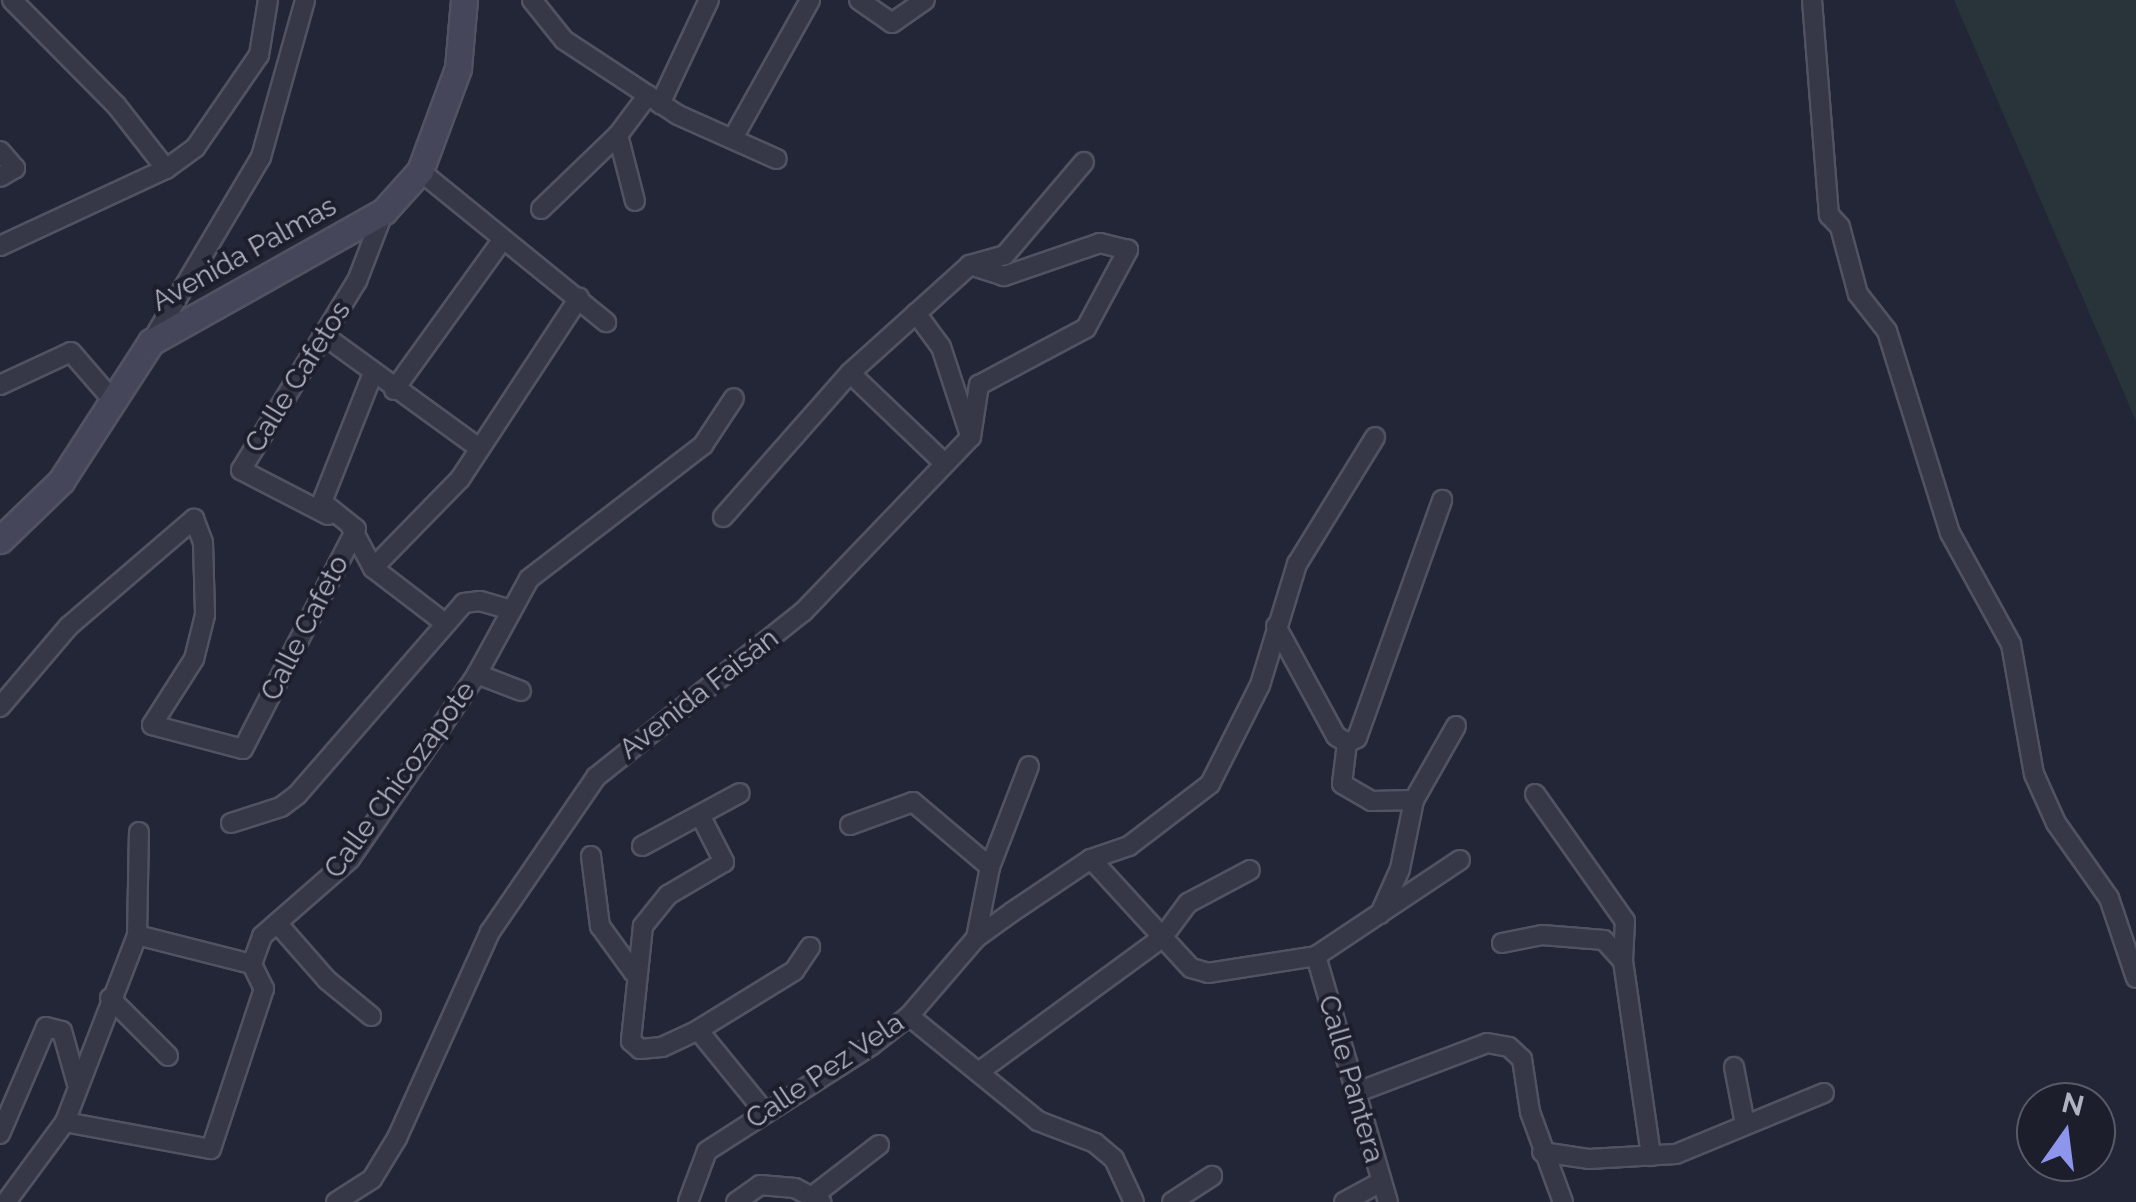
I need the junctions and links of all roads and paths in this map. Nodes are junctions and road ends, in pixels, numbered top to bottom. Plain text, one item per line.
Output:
1 (12, 0) edge
2 (268, 0) edge
3 (306, 0) edge
4 (464, 0) edge
5 (532, 0) edge
6 (709, 0) edge
7 (810, 0) edge
8 (859, 0) edge
9 (925, 0) edge
10 (1812, 0) edge
11 (654, 100) junction
12 (618, 135) junction
13 (734, 138) junction
14 (0, 151) edge
15 (776, 159) dead end
16 (1084, 162) dead end
17 (166, 170) junction
18 (420, 171) junction
19 (7, 173) edge
20 (634, 202) dead end
21 (541, 209) dead end
22 (384, 211) junction
23 (503, 239) junction
24 (0, 246) edge
25 (970, 265) junction
26 (578, 298) junction
27 (916, 313) junction
28 (606, 322) dead end
29 (322, 334) junction
30 (151, 342) junction
31 (850, 373) junction
32 (372, 376) junction
33 (0, 385) edge
34 (394, 390) junction
35 (110, 396) junction
36 (734, 398) dead end
37 (971, 437) junction
38 (1374, 437) dead end
39 (479, 448) junction
40 (943, 462) junction
41 (1442, 500) dead end
42 (723, 518) dead end
43 (356, 530) junction
44 (0, 540) edge
45 (373, 568) junction
46 (512, 610) junction
47 (442, 621) junction
48 (1276, 626) junction
49 (477, 674) junction
50 (521, 692) dead end
51 (0, 707) edge
52 (1456, 726) dead end
53 (1347, 744) junction
54 (1029, 766) dead end
55 (740, 792) dead end
56 (1534, 794) dead end
57 (1414, 800) junction
58 (700, 816) junction
59 (231, 823) dead end
60 (850, 825) dead end
61 (140, 832) dead end
62 (642, 846) dead end
63 (591, 856) dead end
64 (1091, 859) junction
65 (1460, 860) dead end
66 (990, 867) junction
67 (1250, 870) dead end
68 (1380, 914) junction
69 (276, 923) junction
70 (137, 935) junction
71 (976, 938) junction
72 (1162, 938) junction
73 (1502, 943) dead end
74 (810, 947) dead end
75 (1316, 956) junction
76 (1623, 962) junction
77 (252, 964) junction
78 (634, 973) junction
79 (2136, 978) edge
80 (110, 998) junction
81 (371, 1016) dead end
82 (908, 1016) junction
83 (698, 1030) junction
84 (168, 1056) dead end
85 (1734, 1068) dead end
86 (980, 1071) junction
87 (77, 1084) junction
88 (1355, 1093) junction
89 (1824, 1093) dead end
90 (764, 1110) junction
91 (66, 1122) junction
92 (1745, 1124) junction
93 (0, 1134) edge
94 (879, 1145) dead end
95 (1542, 1152) junction
96 (1651, 1156) junction
97 (1212, 1176) dead end
98 (1381, 1182) junction
99 (818, 1198) edge
100 (6, 1202) edge
101 (336, 1202) edge
102 (688, 1202) edge
103 (736, 1202) edge
104 (1134, 1202) edge
105 (1172, 1202) edge
106 (1344, 1202) edge
107 (1388, 1202) edge
108 (1562, 1202) edge

1 - 17 street
2 - 17 street
3 - 30 street
4 - 18 main road, Avenida Palmas
5 - 11 street
6 - 11 street
7 - 13 street
8 - 9 street
10 - 79 street
11 - 12 street
11 - 13 street
12 - 20 street
12 - 21 street
13 - 15 street
14 - 19 street
16 - 25 street
17 - 24 street
18 - 22 main road, Avenida Palmas
18 - 23 street
22 - 29 street, Calle Cafetos
22 - 30 main road, Avenida Palmas
23 - 26 street
23 - 34 street
25 - 27 street
25 - 37 street
26 - 28 street
26 - 39 street
27 - 31 street
27 - 37 street
29 - 32 street
29 - 43 street, Calle Cafetos
30 - 35 main road, Avenida Palmas
31 - 40 street
31 - 42 street
32 - 34 street
32 - 43 street, Calle Cafeto
33 - 35 street
34 - 39 street
35 - 44 main road, Avenida Palmas
36 - 46 street, Calle Chicozapote
37 - 40 street, Avenida Faisán
38 - 48 street, Calle Pez Vela
39 - 45 street
40 - 101 street, Avenida Faisán
41 - 53 street
43 - 45 street
43 - 51 street, Calle Cafeto
45 - 47 street
46 - 47 street
46 - 49 street, Calle Chicozapote
47 - 59 street
48 - 53 street
48 - 64 street, Calle Pez Vela
49 - 50 street
49 - 69 street, Calle Chicozapote
52 - 57 street
53 - 57 street
54 - 66 street
55 - 58 street
56 - 76 street
57 - 68 street
58 - 62 street
58 - 78 street
60 - 66 street
61 - 70 street
63 - 78 street
64 - 71 street, Calle Pez Vela
64 - 72 street
65 - 68 street
66 - 71 street
67 - 72 street
68 - 75 street
69 - 77 street, Calle Chicozapote
69 - 81 street
70 - 77 street
70 - 80 street
71 - 82 street, Calle Pez Vela
72 - 75 street
72 - 86 street
73 - 76 street
74 - 83 street
75 - 88 street, Calle Pantera
76 - 96 street
77 - 91 street
78 - 83 street
80 - 84 street
80 - 87 street
82 - 86 street
82 - 90 street, Calle Pez Vela
83 - 90 street
85 - 92 street
86 - 104 street
87 - 91 street
87 - 93 street
88 - 95 street
88 - 98 street, Calle Pantera
89 - 92 street
90 - 102 street, Calle Pez Vela
91 - 100 street
92 - 96 street
94 - 99 street
95 - 96 street
95 - 108 street
97 - 105 street
98 - 106 street
98 - 107 street, Calle Pantera
99 - 103 street

